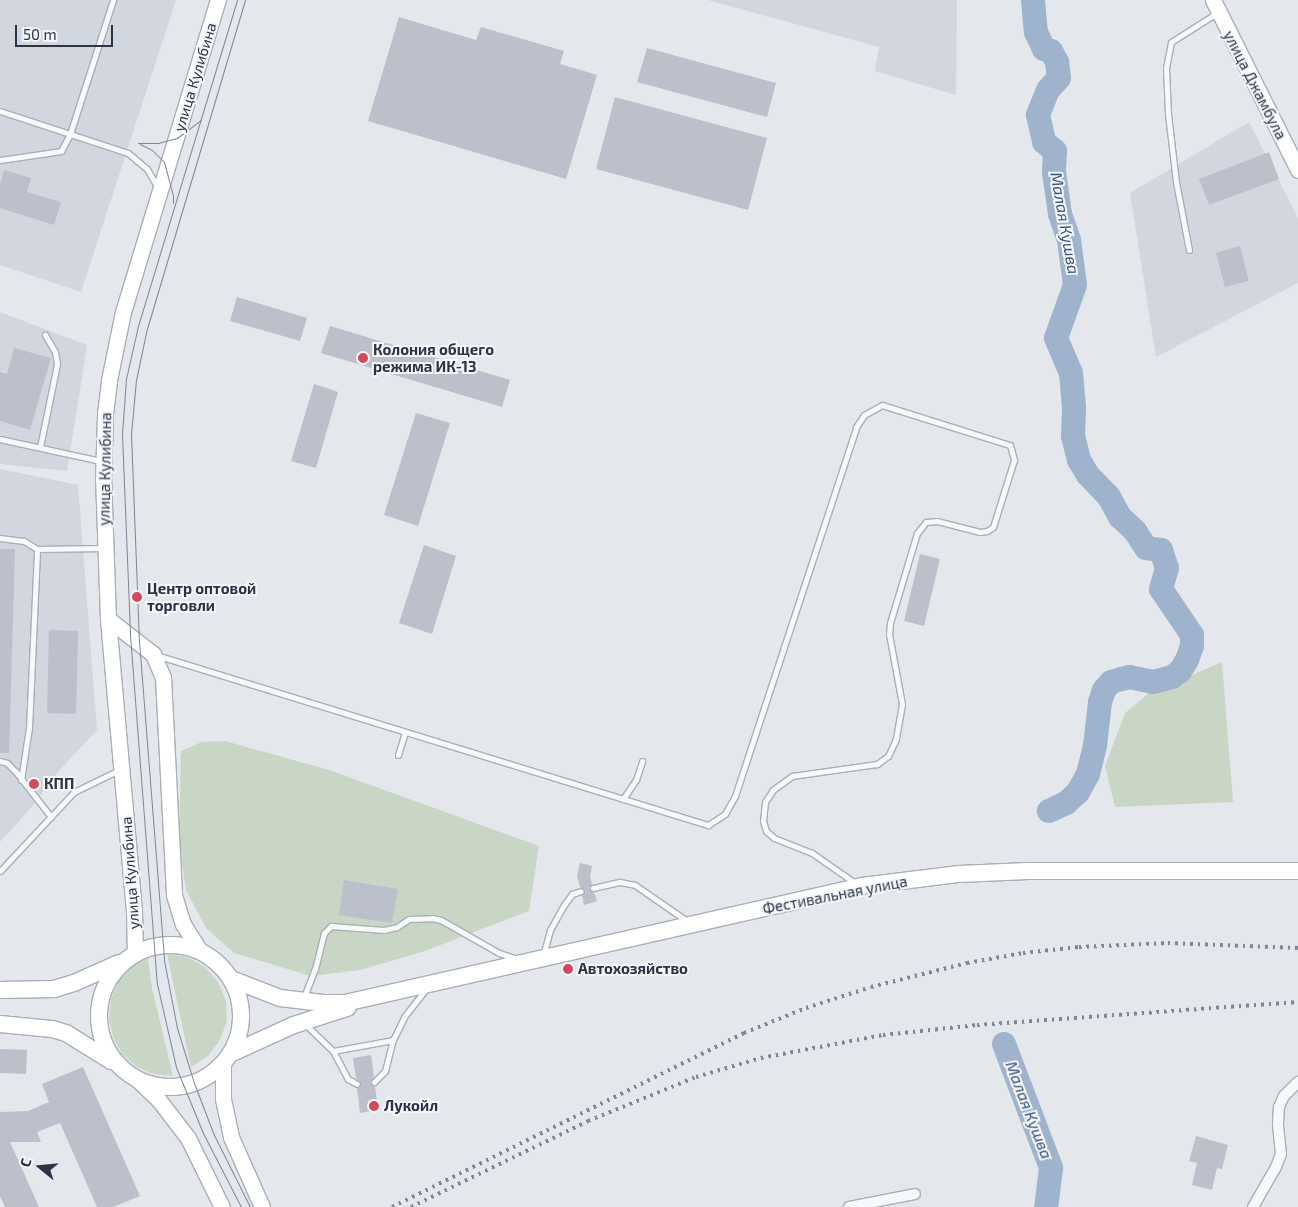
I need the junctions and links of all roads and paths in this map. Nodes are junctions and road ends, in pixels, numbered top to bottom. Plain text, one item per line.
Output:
1 (113, 0) edge
2 (218, 0) edge
3 (1216, 6) edge
4 (0, 111) edge
5 (70, 134) junction
6 (0, 160) edge
7 (1298, 170) edge
8 (160, 193) junction
9 (1189, 250) dead end
10 (45, 335) dead end
11 (0, 439) edge
12 (40, 447) junction
13 (104, 462) junction
14 (0, 538) edge
15 (105, 548) junction
16 (37, 549) junction
17 (108, 619) junction
18 (153, 654) junction
19 (405, 732) junction
20 (398, 755) dead end
21 (0, 761) edge
22 (642, 761) dead end
23 (122, 769) junction
24 (21, 780) junction
25 (623, 799) junction
26 (51, 817) junction
27 (0, 871) edge
28 (1298, 871) edge
29 (862, 886) junction
30 (593, 888) dead end
31 (581, 891) dead end
32 (691, 924) junction
33 (200, 951) junction
34 (130, 957) junction
35 (535, 961) junction
36 (231, 979) junction
37 (429, 985) junction
38 (0, 990) edge
39 (382, 995) junction
40 (301, 1002) junction
41 (303, 1022) junction
42 (0, 1024) edge
43 (393, 1040) junction
44 (333, 1051) junction
45 (226, 1060) junction
46 (119, 1067) junction
47 (138, 1080) junction
48 (374, 1082) dead end
49 (1298, 1082) edge
50 (357, 1084) dead end
51 (915, 1194) dead end
52 (222, 1207) edge
53 (262, 1207) edge
54 (849, 1207) edge
55 (1253, 1207) edge

1 - 5 lane
2 - 8 street, улица Кулибина
3 - 7 street, улица Джамбула
3 - 9 lane
4 - 5 lane
5 - 6 lane
5 - 8 lane
8 - 13 street, улица Кулибина
10 - 12 lane
11 - 12 lane
12 - 13 lane
13 - 15 street, улица Кулибина
14 - 16 lane
15 - 16 lane
15 - 17 street, улица Кулибина
16 - 24 lane
17 - 18 street
17 - 23 street, улица Кулибина
18 - 19 lane
18 - 33 street
19 - 20 lane
19 - 25 lane
21 - 24 lane
22 - 25 lane
23 - 26 lane
23 - 34 street, улица Кулибина
24 - 26 lane
25 - 29 lane
26 - 27 lane
28 - 29 main road, Фестивальная улица
29 - 32 main road, Фестивальная улица
30 - 32 lane
31 - 35 lane
32 - 35 main road, Фестивальная улица
33 - 34 main road
33 - 36 main road
34 - 38 main road
34 - 46 main road
35 - 37 main road, Фестивальная улица
35 - 40 lane
36 - 40 main road, Фестивальная улица
36 - 45 main road
37 - 39 main road, Фестивальная улица
37 - 43 lane
39 - 40 main road, Фестивальная улица
39 - 41 main road, Фестивальная улица
41 - 44 lane
41 - 45 main road, Фестивальная улица
42 - 46 main road
43 - 44 lane
43 - 48 lane
44 - 50 lane
45 - 47 main road
45 - 53 street
46 - 47 main road
47 - 52 street
49 - 55 street
51 - 54 street

